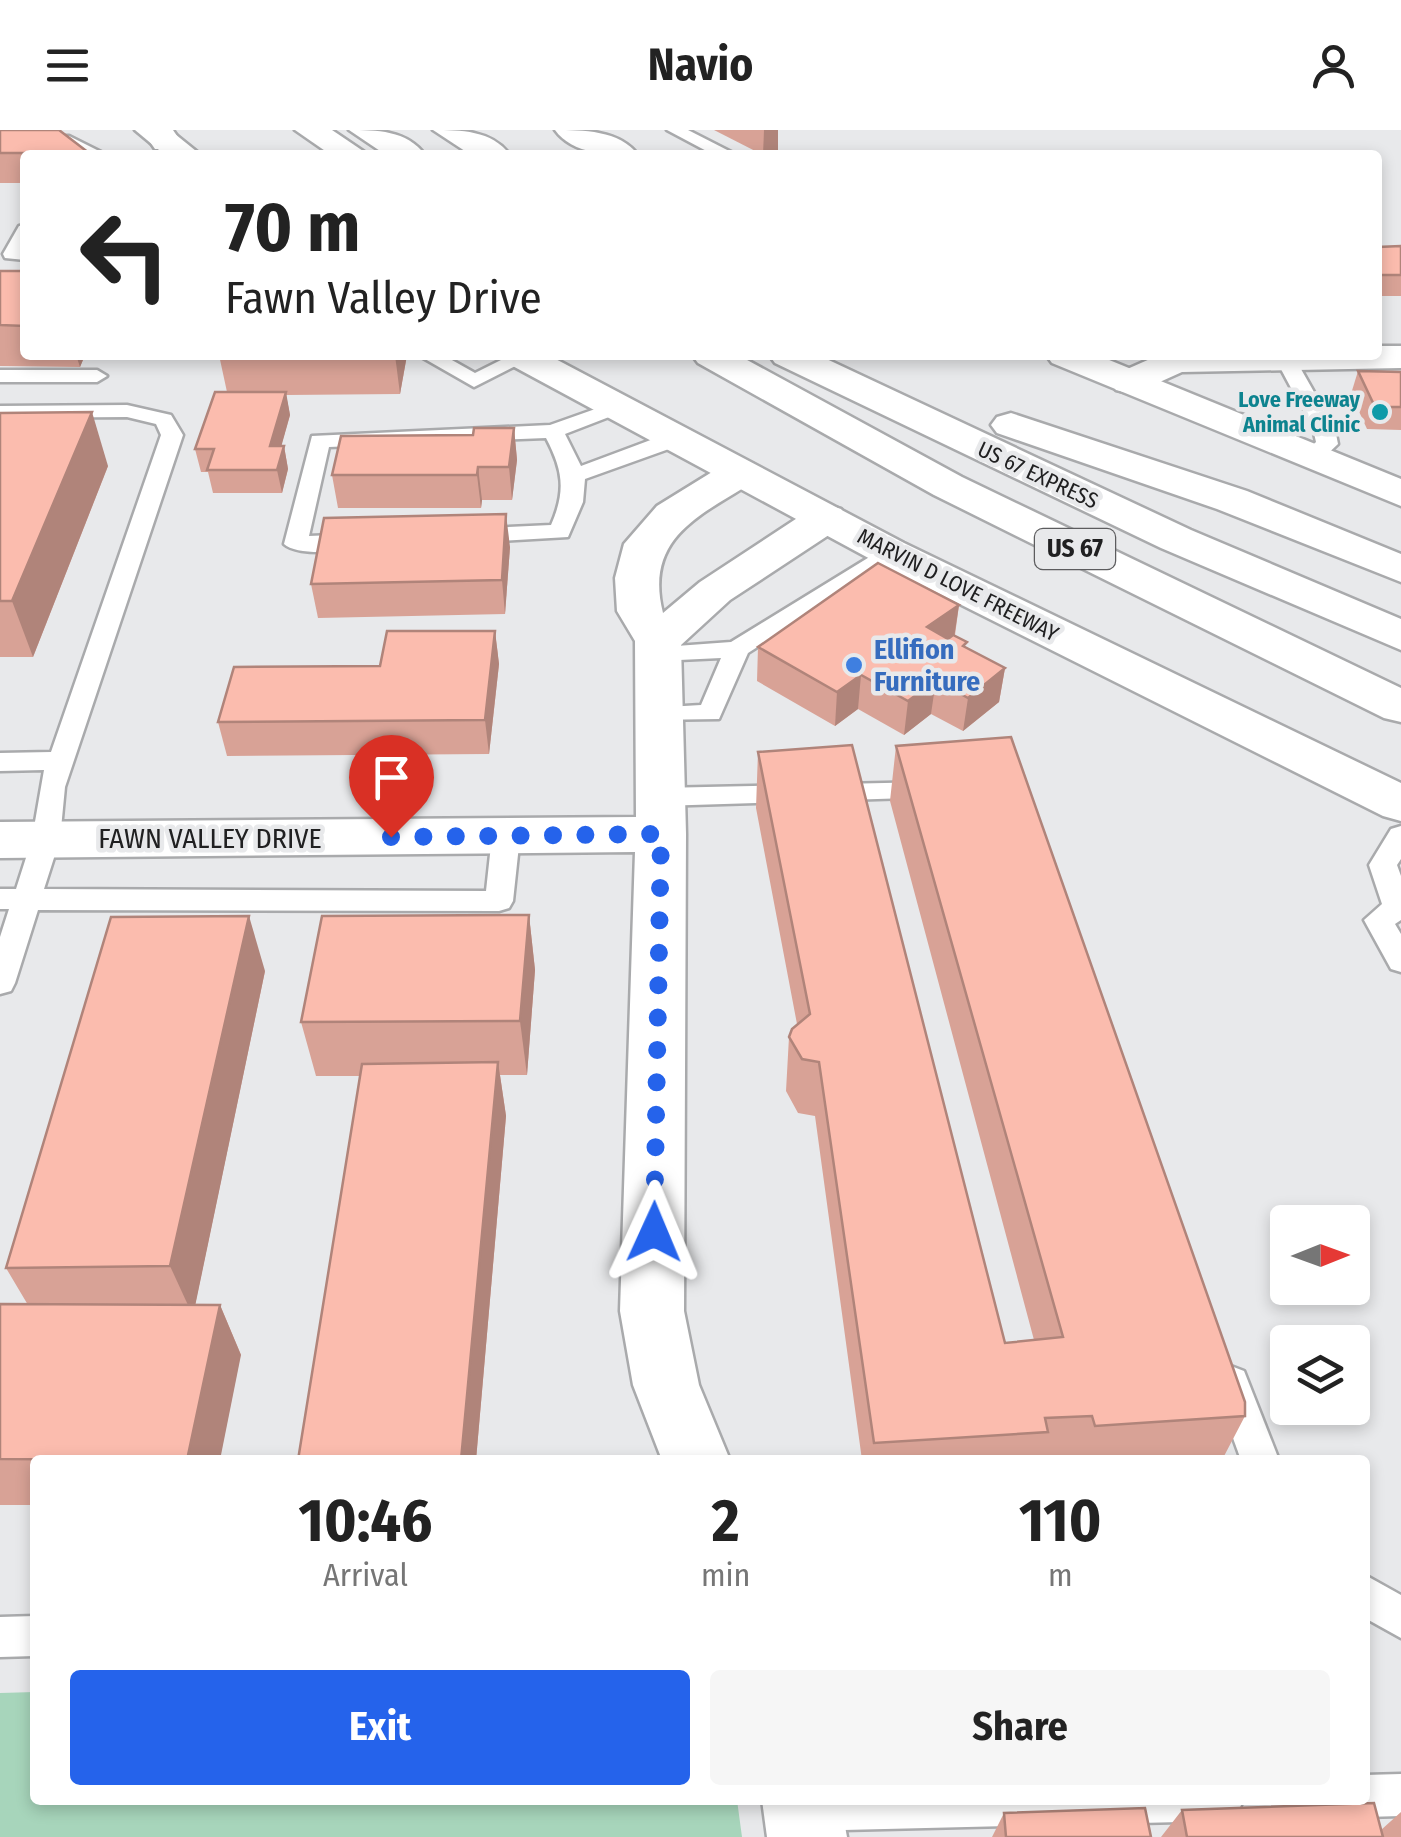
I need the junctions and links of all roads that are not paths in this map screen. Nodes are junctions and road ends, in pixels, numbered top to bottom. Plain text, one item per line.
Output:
1 (310, 130) edge
2 (364, 130) edge
3 (448, 130) edge
4 (570, 130) edge
5 (675, 130) edge
6 (0, 141) edge
7 (88, 150) edge
8 (345, 150) edge
9 (400, 150) edge
10 (485, 150) edge
11 (612, 150) edge
12 (717, 150) edge
13 (19, 254) edge
14 (1, 276) edge
15 (437, 360) edge
16 (513, 360) edge
17 (528, 360) edge
18 (720, 360) edge
19 (799, 360) edge
20 (875, 360) edge
21 (1078, 360) edge
22 (1212, 360) edge
23 (1286, 360) edge
24 (0, 376) edge
25 (97, 376) dead end
26 (1129, 382) junction
27 (615, 408) junction
28 (0, 412) edge
29 (1012, 425) junction
30 (552, 431) junction
31 (672, 440) junction
32 (1310, 458) junction
33 (739, 474) junction
34 (576, 475) junction
35 (1401, 494) edge
36 (826, 518) junction
37 (447, 537) edge
38 (371, 541) edge
39 (889, 552) junction
40 (1401, 570) edge
41 (1401, 599) edge
42 (1401, 636) edge
43 (658, 647) junction
44 (738, 649) junction
45 (1401, 708) edge
46 (659, 714) junction
47 (62, 761) junction
48 (0, 762) edge
49 (950, 790) edge
50 (1401, 804) edge
51 (660, 816) junction
52 (506, 836) junction
53 (1401, 836) edge
54 (23, 839) edge
55 (14, 899) edge
56 (1399, 906) edge
57 (1401, 962) edge
58 (0, 983) edge
59 (1218, 1348) edge
60 (694, 1455) edge
61 (1258, 1455) edge
62 (1370, 1598) edge
63 (1401, 1618) edge
64 (30, 1636) edge
65 (0, 1637) edge
66 (1401, 1795) edge
67 (1370, 1796) edge
68 (1091, 1805) edge
69 (804, 1816) edge

1 - 8 main road
2 - 9 main road
3 - 10 main road
4 - 11 main road
5 - 12 lane
6 - 7 lane
13 - 14 lane
15 - 16 lane
17 - 27 main road, MARVIN D LOVE FREEWAY
18 - 45 main road, US 67
19 - 42 main road, US 67 EXPRESS
20 - 29 main road
21 - 26 main road
22 - 26 main road
23 - 32 lane
24 - 25 lane
26 - 32 main road
27 - 30 lane
27 - 31 main road, MARVIN D LOVE FREEWAY
28 - 47 lane
29 - 40 main road
29 - 41 main road
30 - 34 lane
30 - 38 lane
31 - 33 main road, MARVIN D LOVE FREEWAY
31 - 34 lane
32 - 35 main road
33 - 36 main road, MARVIN D LOVE FREEWAY
33 - 43 main road
34 - 37 lane
36 - 39 main road, MARVIN D LOVE FREEWAY
36 - 43 main road
39 - 44 lane
39 - 50 main road, MARVIN D LOVE FREEWAY
43 - 44 lane
43 - 46 main road
44 - 46 lane
46 - 51 main road
47 - 48 lane
47 - 54 lane
49 - 51 lane
51 - 52 main road, FAWN VALLEY DRIVE
51 - 60 main road
52 - 54 main road, FAWN VALLEY DRIVE
52 - 55 lane
53 - 56 lane
54 - 55 lane
55 - 58 lane
56 - 57 lane
59 - 61 lane
62 - 63 lane
64 - 65 lane
66 - 67 lane
68 - 69 lane

